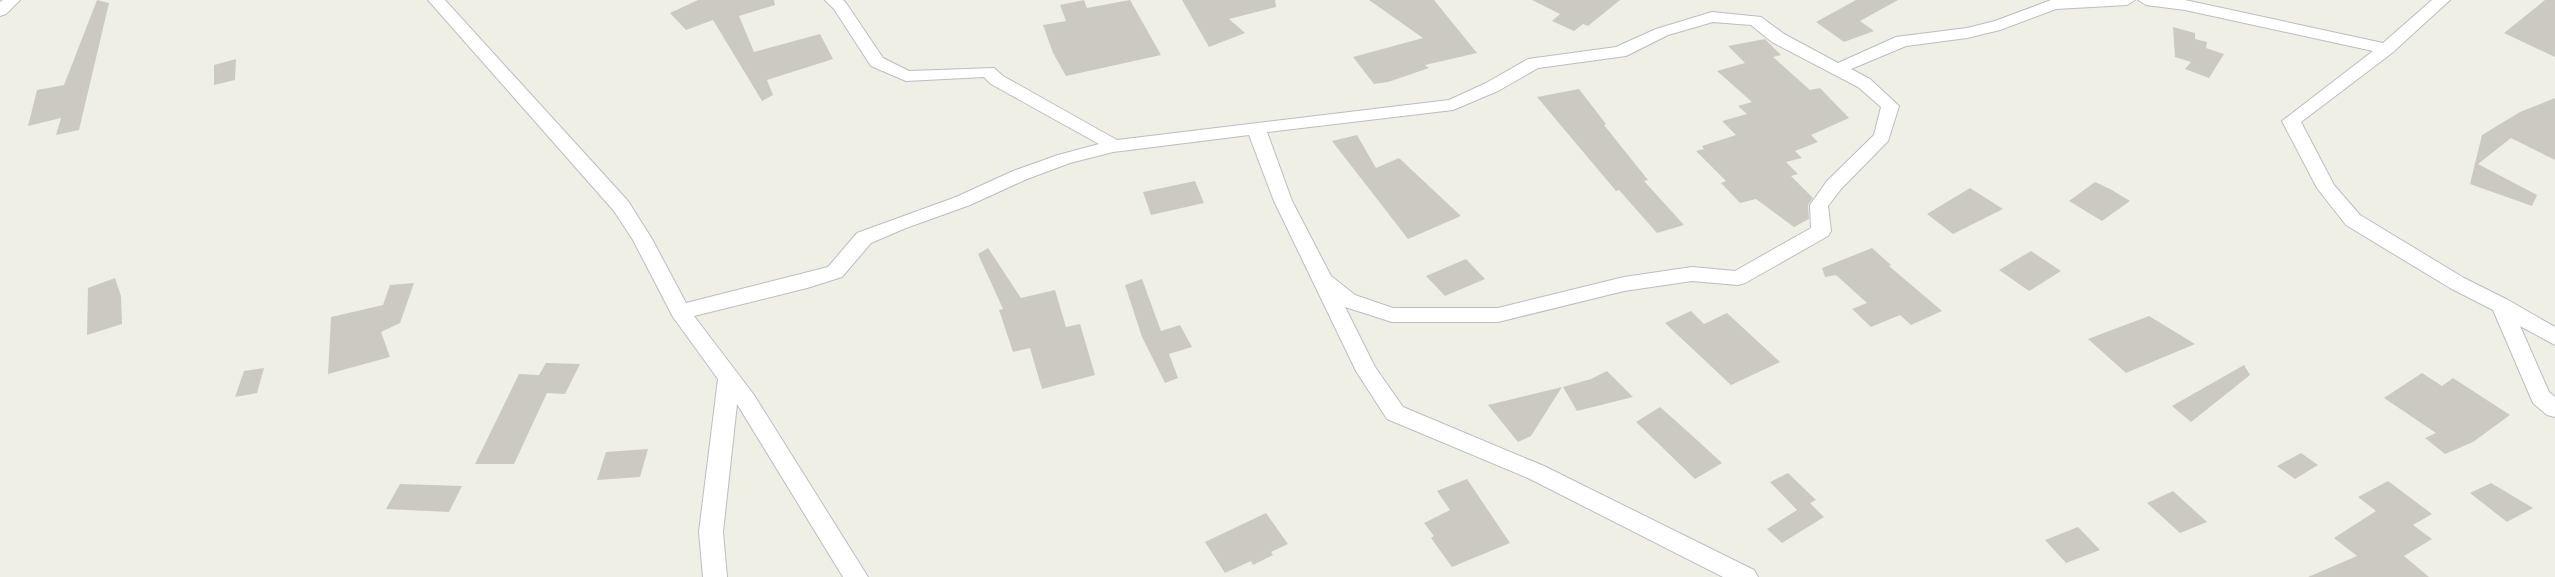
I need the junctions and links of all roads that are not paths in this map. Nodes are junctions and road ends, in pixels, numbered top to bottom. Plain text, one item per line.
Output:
1 (12, 0) edge
2 (436, 0) edge
3 (833, 0) edge
4 (2127, 0) edge
5 (2146, 0) edge
6 (2442, 0) edge
7 (2051, 2) edge
8 (0, 11) edge
9 (2386, 49) junction
10 (1837, 69) junction
11 (1256, 128) junction
12 (1112, 146) junction
13 (1323, 281) junction
14 (2502, 306) junction
15 (680, 312) junction
16 (2555, 338) edge
17 (729, 376) junction
18 (2555, 409) edge
19 (715, 577) edge
20 (856, 577) edge
21 (1746, 577) edge

1 - 8 street
2 - 15 street
3 - 12 street
4 - 7 street
5 - 9 street
6 - 9 street
7 - 10 street
9 - 14 street
10 - 11 street
10 - 13 street
11 - 12 street
11 - 13 street
12 - 15 street
13 - 21 street
14 - 16 street
14 - 18 street
15 - 17 street
17 - 19 street
17 - 20 street

